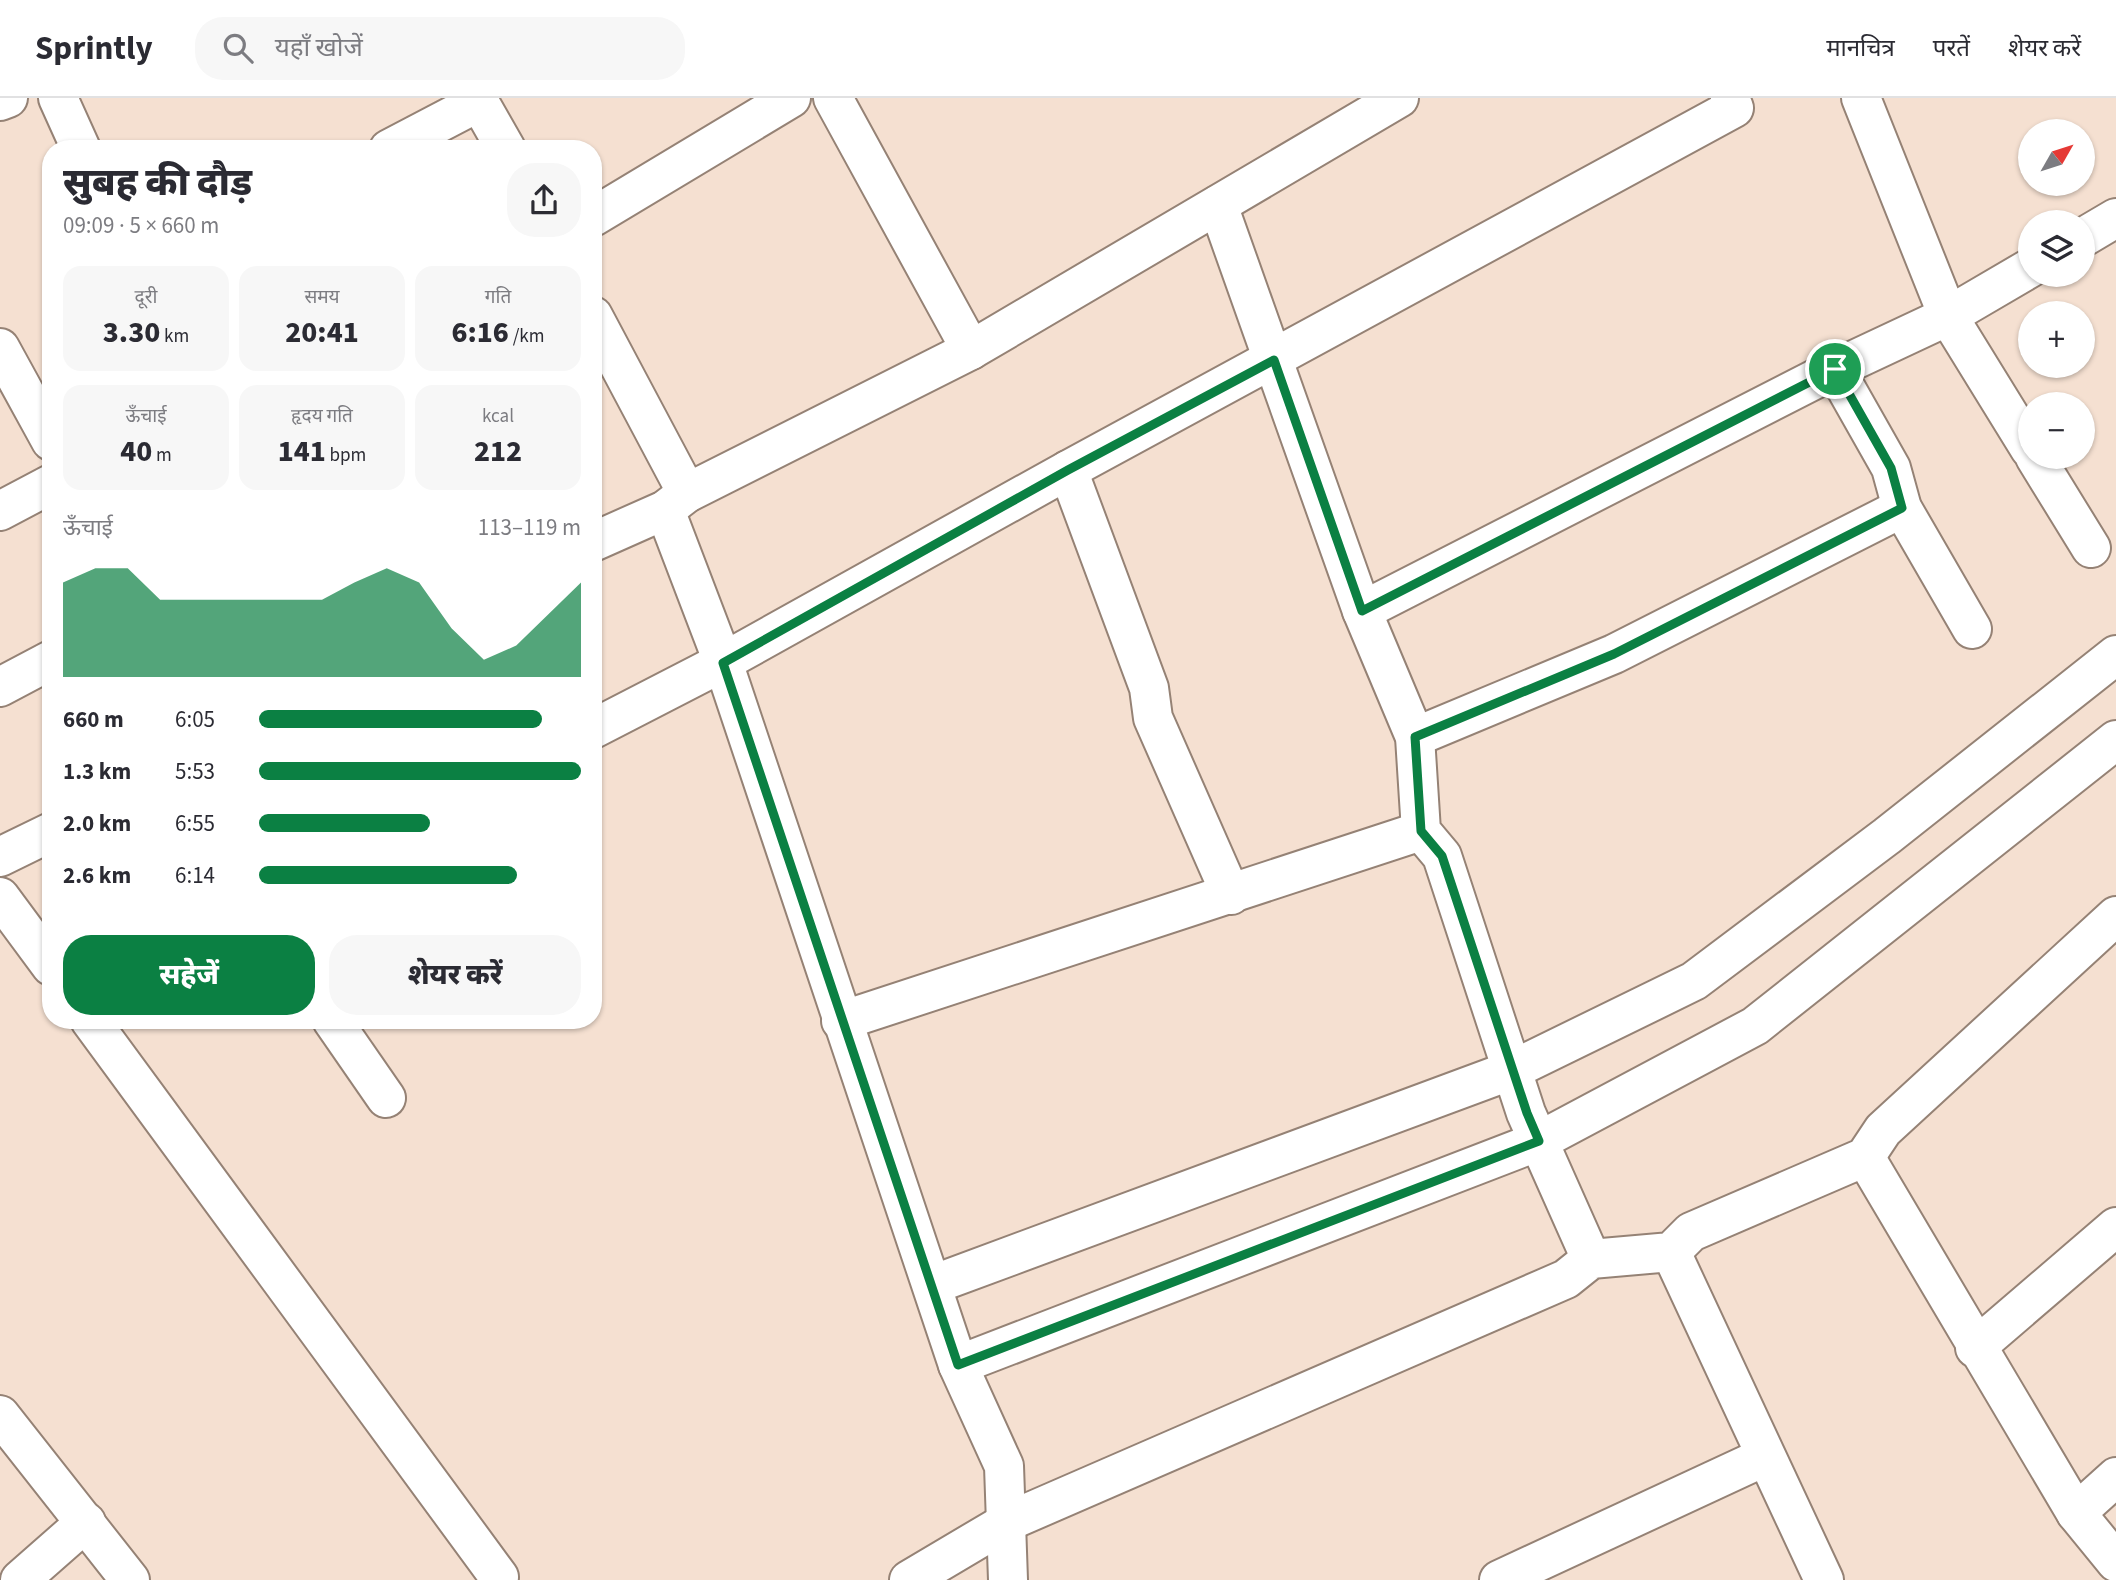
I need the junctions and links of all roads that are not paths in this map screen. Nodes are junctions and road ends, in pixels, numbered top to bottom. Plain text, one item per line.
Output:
1 (8, 98) edge
2 (58, 98) edge
3 (791, 98) edge
4 (833, 98) edge
5 (1399, 98) edge
6 (1730, 98) edge
7 (1861, 98) edge
8 (478, 100) edge
9 (0, 101) edge
10 (77, 140) edge
11 (405, 140) edge
12 (501, 140) edge
13 (1218, 205) junction
14 (602, 213) edge
15 (2116, 218) edge
16 (2095, 230) edge
17 (2018, 275) edge
18 (1948, 316) junction
19 (602, 336) edge
20 (0, 348) edge
21 (971, 350) junction
22 (1274, 360) junction
23 (1835, 369) junction
24 (42, 425) edge
25 (2018, 430) edge
26 (2042, 469) edge
27 (1068, 470) junction
28 (42, 489) edge
29 (676, 502) junction
30 (1902, 508) junction
31 (0, 511) edge
32 (602, 538) edge
33 (2091, 548) dead end
34 (1362, 611) junction
35 (1972, 629) dead end
36 (2116, 655) edge
37 (723, 663) junction
38 (42, 665) edge
39 (0, 687) edge
40 (602, 724) edge
41 (1415, 737) junction
42 (2116, 740) edge
43 (1421, 831) junction
44 (42, 836) edge
45 (0, 857) edge
46 (1231, 895) junction
47 (0, 897) edge
48 (2116, 916) edge
49 (42, 954) edge
50 (841, 1021) junction
51 (97, 1029) edge
52 (338, 1029) edge
53 (1512, 1070) junction
54 (386, 1098) dead end
55 (1539, 1141) junction
56 (1864, 1157) junction
57 (2116, 1227) edge
58 (1671, 1252) junction
59 (1591, 1259) junction
60 (932, 1285) junction
61 (1975, 1348) junction
62 (958, 1365) junction
63 (0, 1415) edge
64 (1764, 1457) junction
65 (2116, 1476) edge
66 (2076, 1513) junction
67 (86, 1522) junction
68 (1007, 1522) junction
69 (2116, 1562) edge
70 (499, 1577) dead end
71 (20, 1580) edge
72 (130, 1580) edge
73 (909, 1580) edge
74 (1008, 1580) edge
75 (1499, 1580) edge
76 (1824, 1580) edge

1 - 9 street
2 - 10 street
3 - 14 street
4 - 21 street
5 - 13 street
6 - 22 street
7 - 18 street
8 - 11 street
8 - 12 street
13 - 21 street
13 - 22 street
15 - 16 street
17 - 18 street
18 - 23 street
18 - 25 street
19 - 29 street
20 - 24 street
21 - 29 street
22 - 27 street
22 - 34 street
23 - 30 street
23 - 34 street
26 - 33 street
27 - 37 street
27 - 46 street
28 - 31 street
29 - 32 street
29 - 37 street
30 - 35 street
30 - 41 street
34 - 41 street
36 - 53 street
37 - 40 street
37 - 50 street
38 - 39 street
41 - 43 street
42 - 55 street
43 - 46 street
43 - 53 street
44 - 45 street
46 - 50 street
47 - 49 street
48 - 56 street
50 - 60 street
51 - 70 street
52 - 54 street
53 - 55 street
53 - 60 street
55 - 59 street
55 - 62 street
56 - 58 street
56 - 61 street
57 - 61 street
58 - 59 street
58 - 64 street
59 - 68 street
60 - 62 street
61 - 66 street
62 - 68 street
63 - 67 street
64 - 75 street
64 - 76 street
65 - 66 street
66 - 69 street
67 - 71 street
67 - 72 street
68 - 73 street
68 - 74 street

